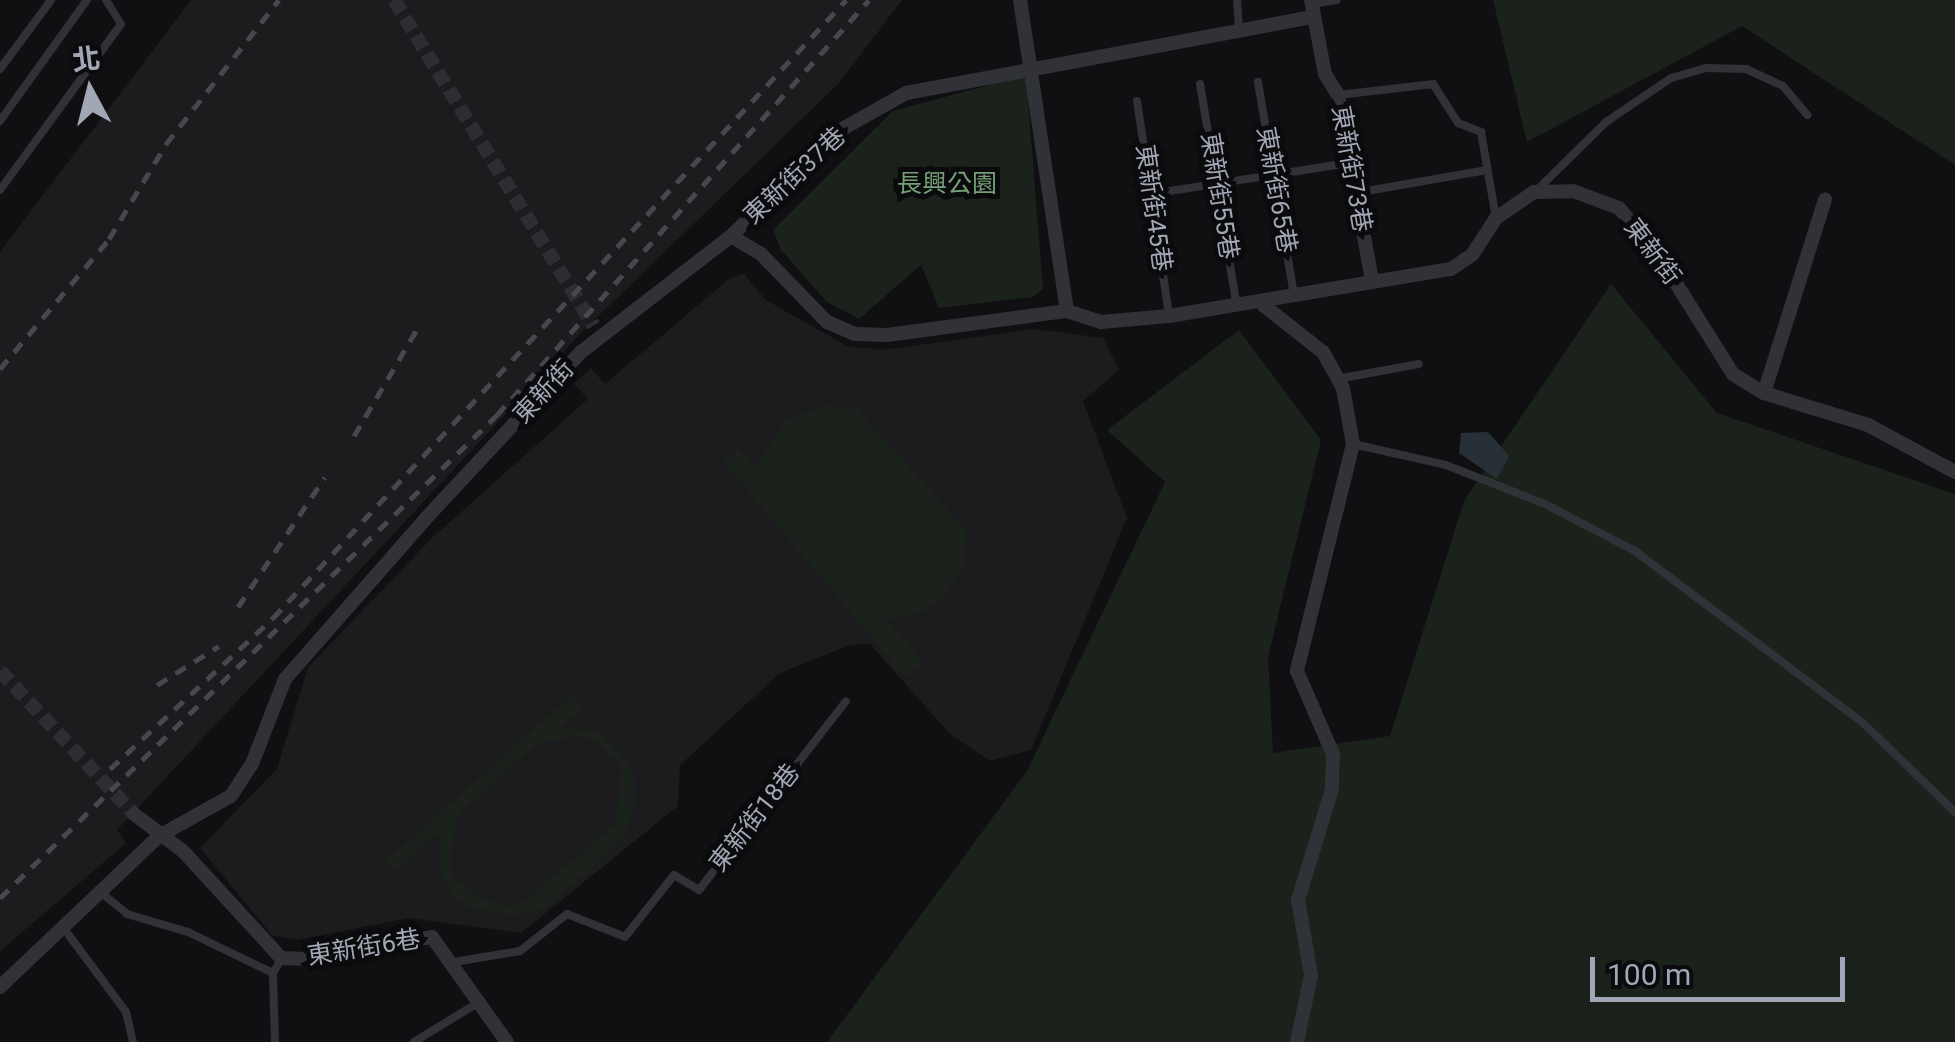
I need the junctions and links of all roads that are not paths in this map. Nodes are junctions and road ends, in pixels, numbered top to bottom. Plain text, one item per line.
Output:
1 (51, 0) edge
2 (87, 0) edge
3 (106, 0) edge
4 (1020, 0) edge
5 (1237, 0) edge
6 (1337, 0) edge
7 (1312, 7) edge
8 (1239, 30) junction
9 (1032, 66) junction
10 (0, 70) edge
11 (1258, 82) dead end
12 (1200, 84) dead end
13 (1338, 95) junction
14 (1137, 101) dead end
15 (1807, 115) dead end
16 (0, 121) edge
17 (1349, 163) junction
18 (1486, 170) junction
19 (1274, 174) junction
20 (1217, 184) junction
21 (0, 190) edge
22 (1534, 192) junction
23 (1355, 193) junction
24 (1151, 194) junction
25 (1825, 199) dead end
26 (1496, 218) junction
27 (731, 236) junction
28 (1372, 282) junction
29 (1294, 298) junction
30 (1262, 305) junction
31 (1237, 308) junction
32 (1067, 311) junction
33 (1169, 316) junction
34 (1419, 364) dead end
35 (1337, 378) junction
36 (1764, 393) junction
37 (1353, 444) junction
38 (1955, 472) edge
39 (846, 701) dead end
40 (1955, 812) edge
41 (137, 817) tunnel mouth
42 (159, 836) junction
43 (99, 891) junction
44 (62, 926) junction
45 (281, 958) junction
46 (454, 962) junction
47 (273, 973) junction
48 (0, 987) edge
49 (481, 1001) junction
50 (133, 1042) edge
51 (275, 1042) edge
52 (414, 1042) edge
53 (507, 1042) edge
54 (1297, 1042) edge

1 - 10 lane
2 - 16 lane
3 - 21 lane
4 - 9 street
5 - 8 lane
6 - 7 lane
7 - 8 street, 東新街37巷
7 - 13 street, 東新街73巷
8 - 9 street, 東新街37巷
9 - 27 street, 東新街37巷
9 - 32 street
11 - 19 lane, 東新街65巷
12 - 20 lane, 東新街55巷
13 - 17 street, 東新街73巷
13 - 18 lane
14 - 24 lane, 東新街45巷
15 - 22 lane
17 - 19 lane
17 - 23 street, 東新街73巷
18 - 23 lane
18 - 26 lane
19 - 20 lane
19 - 29 lane, 東新街65巷
20 - 24 lane
20 - 31 lane, 東新街55巷
22 - 26 street
22 - 36 street, 東新街
23 - 28 street, 東新街73巷
24 - 33 lane, 東新街45巷
25 - 36 street
26 - 28 street
27 - 32 street
27 - 42 street, 東新街
28 - 29 street
29 - 30 street
30 - 31 street
30 - 35 street
31 - 33 street
32 - 33 street
34 - 35 lane
35 - 37 street
36 - 38 street, 東新街
37 - 40 lane
37 - 54 street
39 - 46 lane, 東新街18巷
41 - 42 street, 東新街6巷
42 - 43 street, 東新街
42 - 45 street, 東新街6巷
43 - 44 street, 東新街
43 - 47 lane, 東新街6巷
44 - 48 street, 東新街
44 - 50 lane
45 - 46 street, 東新街6巷
45 - 47 lane
46 - 49 street, 東新街6巷
47 - 51 lane, 東新街6巷
49 - 52 lane
49 - 53 street, 東新街6巷

